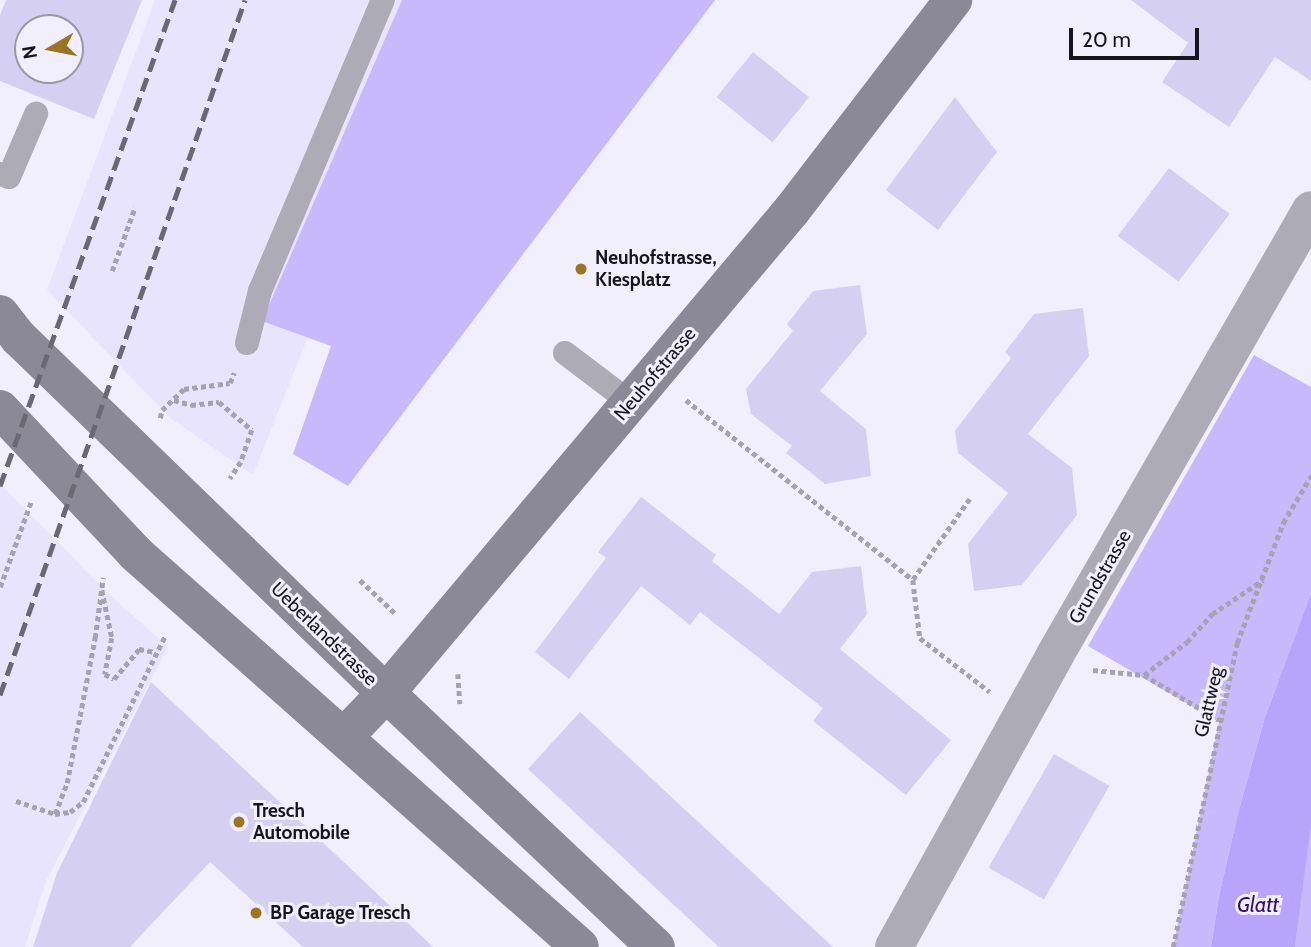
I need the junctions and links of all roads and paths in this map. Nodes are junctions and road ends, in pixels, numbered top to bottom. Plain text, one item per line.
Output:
1 (383, 0) edge
2 (953, 0) edge
3 (36, 114) dead end
4 (0, 174) edge
5 (135, 207) dead end
6 (1311, 210) edge
7 (112, 271) dead end
8 (0, 314) edge
9 (247, 342) joint
10 (565, 353) dead end
11 (678, 393) dead end
12 (173, 400) junction
13 (631, 403) junction
14 (0, 409) edge
15 (162, 410) dead end
16 (1311, 476) edge
17 (230, 478) dead end
18 (1305, 485) junction
19 (1311, 489) edge
20 (36, 490) dead end
21 (970, 499) dead end
22 (1264, 579) junction
23 (913, 580) junction
24 (0, 587) edge
25 (168, 629) dead end
26 (155, 652) junction
27 (1055, 655) junction
28 (1144, 675) junction
29 (386, 693) junction
30 (1023, 713) junction
31 (1219, 720) junction
32 (344, 737) junction
33 (16, 801) dead end
34 (55, 814) junction
35 (563, 941) edge
36 (656, 947) edge
37 (894, 947) edge
38 (1173, 947) edge

1 - 9 lane
2 - 13 main road, Neuhofstrasse
3 - 4 lane
5 - 7 path
6 - 27 street, Grundstrasse
8 - 29 main road, Ueberlandstrasse
9 - 12 path
10 - 13 lane
11 - 23 path
12 - 15 path
12 - 17 path
13 - 29 main road, Neuhofstrasse
14 - 32 main road
16 - 18 path, Glattweg
18 - 19 path
18 - 22 path, Glattweg
20 - 24 path
21 - 23 path
22 - 28 path
22 - 31 path, Glattweg
23 - 30 path
25 - 26 path
26 - 34 path
26 - 34 path
27 - 28 path
27 - 30 street, Grundstrasse
28 - 31 path
29 - 32 main road, Neuhofstrasse
29 - 36 main road, Ueberlandstrasse
30 - 37 street, Grundstrasse
31 - 38 path, Glattweg
32 - 35 main road
33 - 34 path

